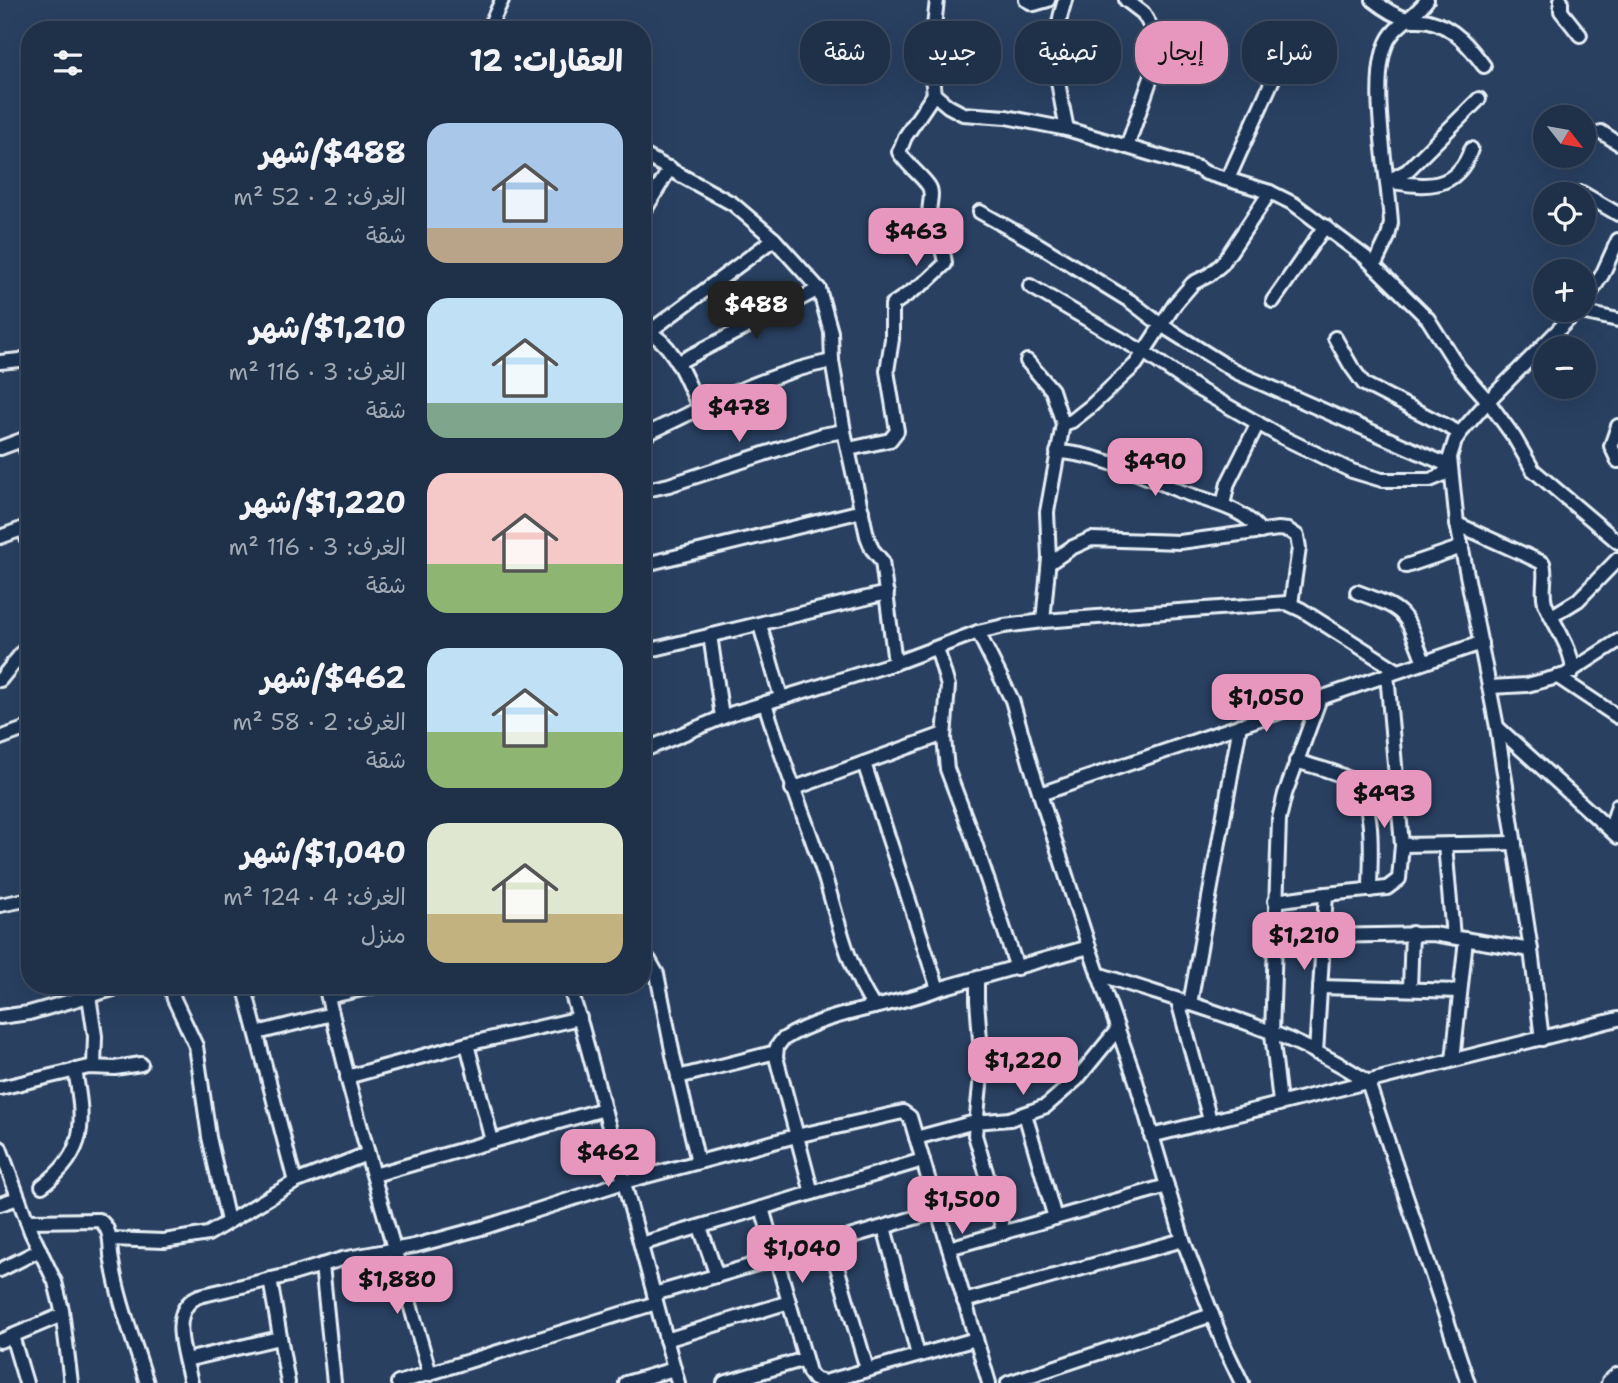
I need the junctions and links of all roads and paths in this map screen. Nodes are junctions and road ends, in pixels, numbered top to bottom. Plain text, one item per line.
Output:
1 (502, 0) edge
2 (937, 0) edge
3 (1026, 0) edge
4 (1048, 0) edge
5 (1065, 0) edge
6 (1126, 0) edge
7 (1373, 0) edge
8 (1427, 0) edge
9 (1561, 0) edge
10 (1409, 20) junction
11 (492, 21) edge
12 (1580, 35) dead end
13 (1484, 66) dead end
14 (1271, 84) edge
15 (934, 94) junction
16 (1479, 99) dead end
17 (1067, 129) junction
18 (1601, 132) dead end
19 (1618, 143) edge
20 (1128, 147) junction
21 (1471, 149) dead end
22 (651, 158) edge
23 (670, 168) junction
24 (1228, 179) junction
25 (1388, 181) junction
26 (1270, 192) junction
27 (651, 200) edge
28 (1596, 201) edge
29 (980, 212) dead end
30 (1618, 214) edge
31 (1325, 226) junction
32 (774, 239) junction
33 (1618, 240) edge
34 (1374, 266) junction
35 (1030, 286) dead end
36 (1596, 286) edge
37 (818, 289) junction
38 (1273, 301) dead end
39 (1596, 313) edge
40 (1618, 320) edge
41 (1566, 322) edge
42 (1161, 325) junction
43 (651, 330) edge
44 (651, 335) edge
45 (1335, 338) dead end
46 (1145, 353) junction
47 (21, 360) edge
48 (832, 361) junction
49 (1027, 361) dead end
50 (0, 362) edge
51 (677, 363) junction
52 (1488, 401) junction
53 (700, 409) junction
54 (1258, 423) junction
55 (1063, 424) junction
56 (1618, 426) edge
57 (844, 431) junction
58 (651, 432) edge
59 (1460, 433) junction
60 (21, 441) edge
61 (0, 448) edge
62 (849, 449) junction
63 (1057, 452) junction
64 (1618, 461) edge
65 (1450, 466) junction
66 (651, 489) edge
67 (1223, 505) junction
68 (862, 511) junction
69 (1457, 524) junction
70 (21, 529) edge
71 (1261, 531) junction
72 (0, 537) edge
73 (1618, 542) edge
74 (1462, 547) junction
75 (1618, 559) edge
76 (651, 563) edge
77 (1049, 563) junction
78 (1406, 566) dead end
79 (1357, 592) dead end
80 (887, 593) junction
81 (1291, 604) junction
82 (1552, 616) junction
83 (1043, 621) junction
84 (760, 625) junction
85 (978, 632) junction
86 (709, 635) junction
87 (1618, 640) edge
88 (1481, 643) junction
89 (937, 648) junction
90 (651, 650) edge
91 (21, 654) edge
92 (1424, 662) junction
93 (895, 663) junction
94 (1572, 671) junction
95 (1392, 672) junction
96 (1558, 677) junction
97 (0, 680) edge
98 (1490, 687) junction
99 (781, 697) junction
100 (1320, 698) junction
101 (765, 702) junction
102 (722, 717) junction
103 (1618, 717) edge
104 (1240, 725) junction
105 (1497, 727) junction
106 (21, 730) edge
107 (944, 734) junction
108 (0, 738) edge
109 (651, 747) edge
110 (1296, 761) junction
111 (864, 763) junction
112 (792, 789) junction
113 (1040, 794) junction
114 (1618, 805) edge
115 (1614, 833) edge
116 (1515, 843) junction
117 (1402, 845) junction
118 (1444, 845) junction
119 (1370, 890) junction
120 (1326, 894) junction
121 (21, 900) edge
122 (1275, 901) junction
123 (0, 905) edge
124 (1412, 933) junction
125 (1322, 936) junction
126 (1460, 938) junction
127 (1089, 947) junction
128 (1531, 950) junction
129 (651, 964) edge
130 (1017, 968) junction
131 (1098, 974) junction
132 (978, 979) junction
133 (1320, 987) junction
134 (1410, 988) junction
135 (938, 989) junction
136 (1460, 991) junction
137 (94, 994) edge
138 (173, 994) edge
139 (246, 994) edge
140 (327, 994) edge
141 (572, 994) edge
142 (89, 996) junction
143 (1184, 1002) junction
144 (874, 1007) junction
145 (332, 1014) junction
146 (0, 1017) edge
147 (579, 1018) junction
148 (1618, 1019) edge
149 (1117, 1030) junction
150 (257, 1033) junction
151 (1272, 1034) junction
152 (1542, 1040) junction
153 (467, 1044) junction
154 (776, 1052) junction
155 (1316, 1053) junction
156 (1453, 1060) junction
157 (141, 1064) dead end
158 (94, 1066) junction
159 (75, 1070) junction
160 (347, 1077) junction
161 (678, 1077) junction
162 (1368, 1082) junction
163 (0, 1088) edge
164 (1280, 1102) junction
165 (604, 1110) junction
166 (1025, 1114) junction
167 (1210, 1120) junction
168 (975, 1122) junction
169 (796, 1136) junction
170 (1152, 1136) junction
171 (916, 1138) junction
172 (492, 1141) junction
173 (0, 1148) edge
174 (367, 1154) junction
175 (923, 1160) junction
176 (698, 1162) junction
177 (373, 1175) junction
178 (295, 1182) junction
179 (624, 1182) junction
180 (42, 1186) dead end
181 (1167, 1186) junction
182 (812, 1193) junction
183 (18, 1198) junction
184 (0, 1204) edge
185 (762, 1208) junction
186 (938, 1211) junction
187 (1055, 1218) junction
188 (228, 1221) junction
189 (27, 1222) junction
190 (700, 1227) junction
191 (884, 1227) junction
192 (1004, 1233) junction
193 (110, 1239) junction
194 (1183, 1240) junction
195 (830, 1243) junction
196 (640, 1244) junction
197 (949, 1248) junction
198 (40, 1250) junction
199 (396, 1250) junction
200 (777, 1258) junction
201 (322, 1265) junction
202 (0, 1270) edge
203 (717, 1276) junction
204 (270, 1279) junction
205 (655, 1299) junction
206 (964, 1301) junction
207 (789, 1302) junction
208 (62, 1315) junction
209 (1212, 1315) junction
210 (6, 1338) edge
211 (279, 1338) junction
212 (976, 1339) junction
213 (666, 1340) junction
214 (918, 1355) junction
215 (805, 1359) junction
216 (186, 1360) junction
217 (674, 1369) junction
218 (867, 1370) junction
219 (430, 1374) junction
220 (1618, 1376) edge
221 (26, 1383) edge
222 (71, 1383) edge
223 (147, 1383) edge
224 (191, 1383) edge
225 (288, 1383) edge
226 (334, 1383) edge
227 (398, 1383) edge
228 (628, 1383) edge
229 (678, 1383) edge
230 (724, 1383) edge
231 (989, 1383) edge
232 (1008, 1383) edge
233 (1242, 1383) edge
234 (1468, 1383) edge
235 (1611, 1383) edge

1 - 11 street
2 - 15 street
3 - 4 street
5 - 17 street
6 - 20 street
7 - 10 street
8 - 10 street
9 - 12 street
10 - 13 street
10 - 25 street
14 - 24 street
15 - 17 street
15 - 62 street
16 - 25 street
17 - 20 street
18 - 19 street
20 - 24 street
21 - 25 street
22 - 23 street
23 - 27 street
23 - 32 street
24 - 26 street
25 - 34 street
26 - 31 street
26 - 42 street
28 - 30 street
29 - 42 street
31 - 34 street
31 - 38 street
32 - 37 street
32 - 43 street
33 - 36 street
34 - 52 street
35 - 46 street
37 - 48 street
37 - 51 street
39 - 40 street
41 - 52 street
42 - 46 street
42 - 65 street
44 - 51 street
45 - 59 street
46 - 54 street
46 - 55 street
47 - 50 street
48 - 53 street
48 - 57 street
49 - 55 street
51 - 53 street
52 - 59 street
52 - 73 street
53 - 58 street
54 - 65 street
54 - 67 street
55 - 63 street
56 - 64 street
57 - 62 street
57 - 66 street
59 - 65 street
60 - 61 street
62 - 68 street
63 - 67 street
63 - 77 street
65 - 69 street
67 - 71 street
68 - 76 street
68 - 80 street
69 - 74 street
69 - 82 street
70 - 72 street
71 - 77 street
71 - 81 street
74 - 78 street
74 - 88 street
75 - 82 street
77 - 83 street
79 - 92 street
80 - 84 street
80 - 93 street
81 - 83 street
81 - 95 street
82 - 94 street
83 - 85 street
84 - 86 street
84 - 99 street
85 - 89 street
85 - 113 street
86 - 90 street
86 - 102 street
87 - 94 street
88 - 92 street
88 - 98 street
89 - 93 street
89 - 107 street
91 - 97 street
92 - 95 street
93 - 99 street
94 - 96 street
95 - 100 street
95 - 117 street
96 - 98 street
96 - 103 street
98 - 105 street
99 - 101 street
100 - 104 street
100 - 110 street
101 - 102 street
101 - 112 street
102 - 109 street
104 - 113 street
104 - 143 street
105 - 115 street
105 - 116 street
106 - 108 street
107 - 111 street
107 - 130 street
110 - 119 street
110 - 122 street
111 - 112 street
111 - 135 street
112 - 144 street
113 - 127 street
114 - 115 street
116 - 118 street
116 - 128 street
117 - 118 street
117 - 119 street
118 - 126 street
119 - 120 street
120 - 122 street
120 - 125 street
121 - 123 street
122 - 151 street
124 - 125 street
124 - 126 street
124 - 134 street
125 - 133 street
126 - 128 street
126 - 136 street
127 - 130 street
127 - 131 street
128 - 152 street
129 - 161 street
130 - 132 street
131 - 143 street
131 - 149 street
132 - 135 street
132 - 168 street
133 - 134 street
133 - 155 street
134 - 136 street
135 - 144 street
136 - 156 street
137 - 142 street
138 - 188 street
139 - 150 street
140 - 145 street
141 - 147 street
142 - 146 street
142 - 158 street
143 - 151 street
143 - 167 street
144 - 154 street
145 - 150 street
145 - 160 street
147 - 153 street
147 - 165 street
148 - 152 street
149 - 166 street
149 - 170 street
150 - 178 street
151 - 155 street
151 - 164 street
152 - 156 street
153 - 160 street
153 - 172 street
154 - 161 street
154 - 169 street
155 - 162 street
156 - 162 street
157 - 158 street
158 - 159 street
159 - 163 street
159 - 180 street
160 - 174 street
160 - 177 street
161 - 176 street
162 - 164 street
162 - 234 street
164 - 167 street
165 - 172 street
165 - 179 street
166 - 168 street
166 - 187 street
167 - 170 street
168 - 171 street
168 - 192 street
169 - 171 street
169 - 176 street
169 - 182 street
170 - 181 street
171 - 175 street
172 - 177 street
173 - 183 street
174 - 177 street
174 - 178 street
175 - 182 street
175 - 186 street
176 - 179 street
177 - 199 street
178 - 188 street
179 - 196 street
179 - 199 street
181 - 187 street
181 - 194 street
182 - 185 street
183 - 184 street
183 - 189 street
185 - 190 street
185 - 200 street
186 - 191 street
186 - 197 street
187 - 192 street
188 - 193 street
189 - 193 street
189 - 198 street
190 - 196 street
190 - 203 street
191 - 195 street
191 - 214 street
192 - 197 street
193 - 223 street
194 - 206 street
194 - 209 street
195 - 200 street
195 - 218 street
196 - 205 street
197 - 206 street
198 - 202 street
198 - 208 street
199 - 201 street
199 - 219 street
200 - 203 street
200 - 207 street
201 - 204 street
201 - 226 street
203 - 205 street
204 - 211 street
204 - 216 street
205 - 213 street
205 - 219 street
206 - 212 street
207 - 213 street
207 - 215 street
208 - 210 street
208 - 222 street
209 - 232 street
209 - 233 street
210 - 221 street
211 - 216 street
211 - 225 street
212 - 214 street
212 - 231 street
213 - 217 street
214 - 218 street
215 - 218 street
215 - 230 street
216 - 224 street
217 - 228 street
217 - 229 street
219 - 227 street
220 - 235 main road

